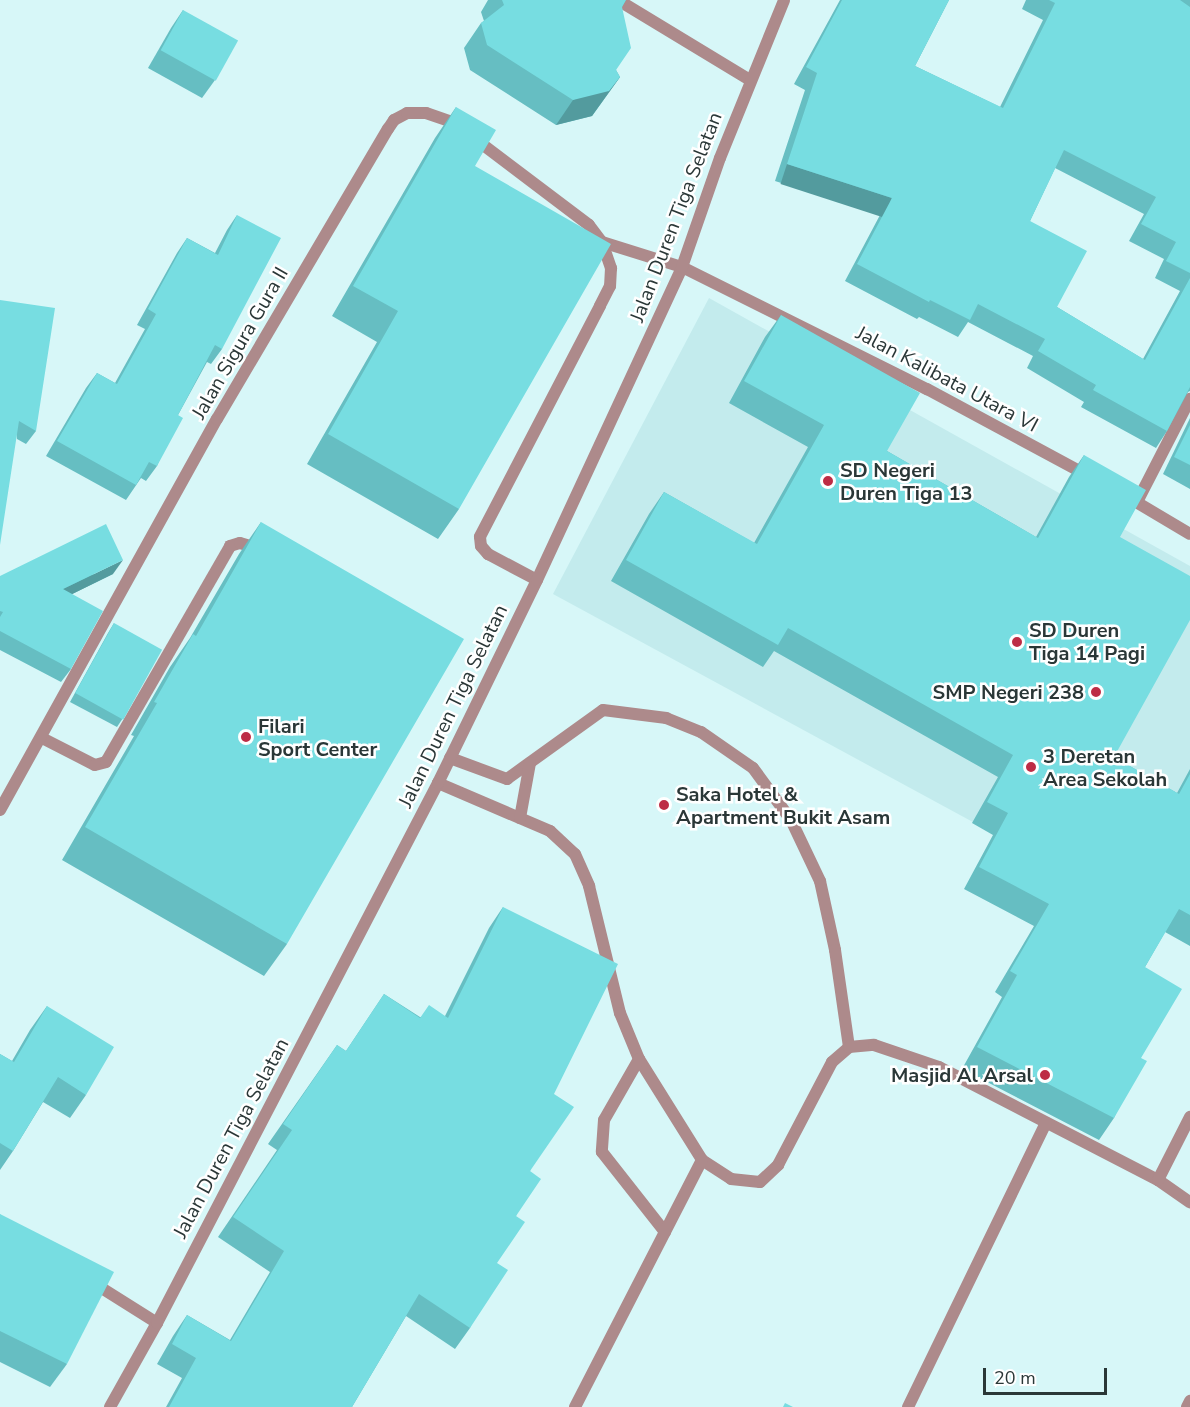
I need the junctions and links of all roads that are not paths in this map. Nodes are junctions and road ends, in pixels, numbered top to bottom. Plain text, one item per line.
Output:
1 (618, 0) edge
2 (784, 0) edge
3 (750, 80) junction
4 (602, 242) junction
5 (682, 267) junction
6 (1190, 399) edge
7 (1095, 479) edge
8 (1116, 491) edge
9 (1137, 502) junction
10 (1190, 534) edge
11 (273, 557) edge
12 (537, 580) junction
13 (42, 738) junction
14 (450, 758) junction
15 (530, 763) junction
16 (438, 783) junction
17 (0, 810) edge
18 (520, 818) junction
19 (849, 1047) junction
20 (639, 1059) junction
21 (1190, 1117) edge
22 (1046, 1124) junction
23 (702, 1160) junction
24 (1158, 1180) junction
25 (1190, 1202) edge
26 (665, 1232) junction
27 (84, 1276) edge
28 (157, 1323) junction
29 (1190, 1401) edge
30 (110, 1407) edge
31 (575, 1407) edge
32 (908, 1407) edge
33 (1187, 1407) edge

1 - 3 street
2 - 3 street, Jalan Duren Tiga Selatan
3 - 5 street, Jalan Duren Tiga Selatan
4 - 5 street
4 - 12 street, Jalan Sigura Gura II
4 - 13 street, Jalan Sigura Gura II
5 - 7 street, Jalan Kalibata Utara VI
5 - 12 street, Jalan Duren Tiga Selatan
6 - 9 street
8 - 9 street
9 - 10 street
11 - 13 street
12 - 14 street, Jalan Duren Tiga Selatan
13 - 17 street, Jalan Sigura Gura II
14 - 15 street
14 - 16 street, Jalan Duren Tiga Selatan
15 - 18 street
15 - 19 street
16 - 18 street
16 - 28 street, Jalan Duren Tiga Selatan
18 - 20 street
19 - 22 street
19 - 23 street
20 - 23 street
20 - 26 street
21 - 24 street
22 - 24 street
22 - 32 street
23 - 26 street
24 - 25 street
26 - 31 street
27 - 28 street
28 - 30 street, Jalan Duren Tiga Selatan
29 - 33 street

